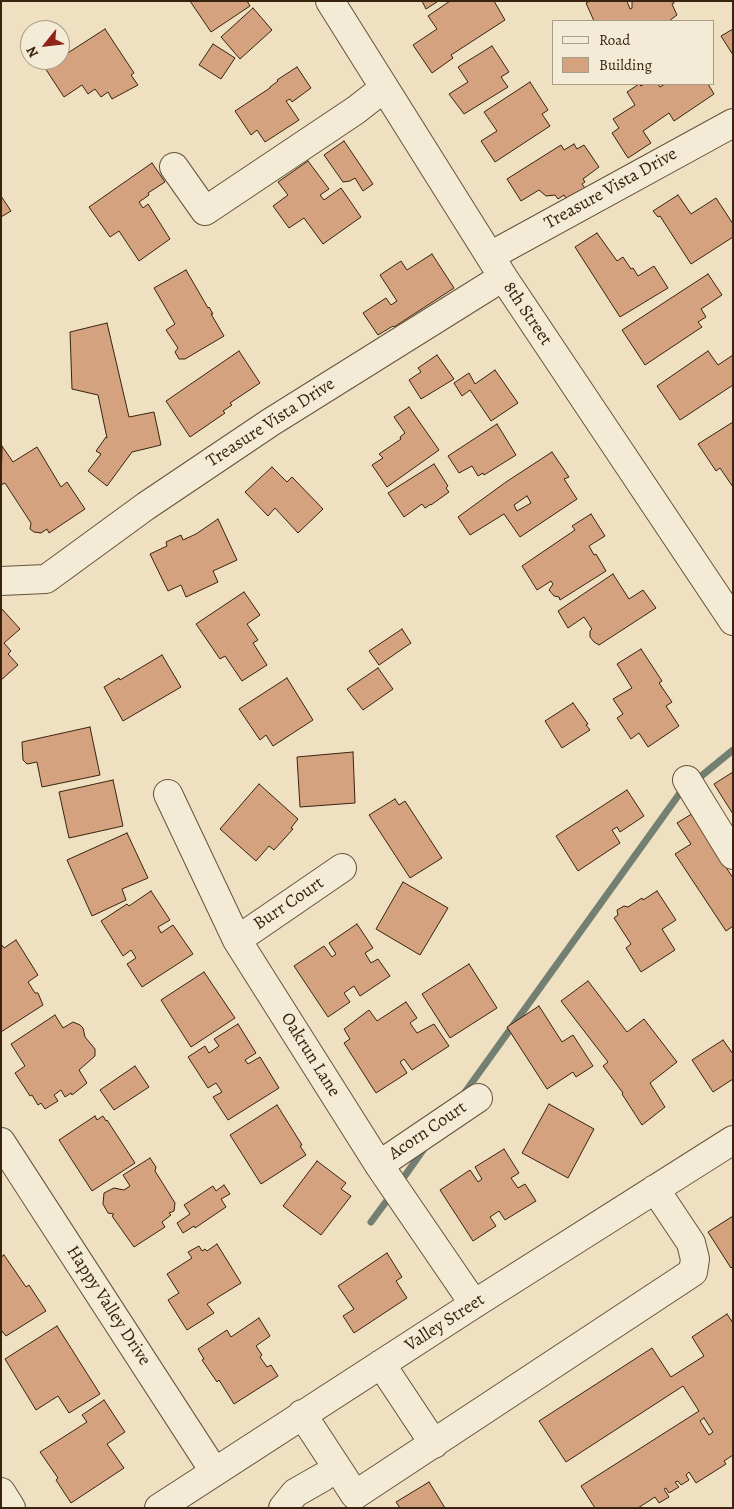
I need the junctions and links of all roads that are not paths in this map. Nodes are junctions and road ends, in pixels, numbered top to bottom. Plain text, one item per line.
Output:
1 (330, 1) edge
2 (384, 88) junction
3 (733, 123) edge
4 (174, 167) dead end
5 (496, 266) junction
6 (1, 581) edge
7 (733, 621) edge
8 (687, 780) dead end
9 (168, 794) dead end
10 (733, 855) edge
11 (342, 868) dead end
12 (237, 940) junction
13 (478, 1098) dead end
14 (733, 1140) edge
15 (1, 1142) edge
16 (379, 1165) junction
17 (655, 1189) junction
18 (474, 1304) junction
19 (381, 1364) junction
20 (302, 1414) junction
21 (434, 1444) junction
22 (214, 1471) junction
23 (323, 1477) dead end
24 (1, 1492) edge
25 (191, 1499) edge
26 (11, 1508) edge
27 (158, 1508) edge
28 (283, 1508) edge

1 - 2 street, 8th Street
2 - 4 street
2 - 5 street, 8th Street
3 - 5 street, Treasure Vista Drive
5 - 6 street, Treasure Vista Drive
5 - 7 street, 8th Street
8 - 10 street
9 - 12 street, Oakrun Lane
11 - 12 street, Burr Court
12 - 16 street, Oakrun Lane
13 - 16 street, Acorn Court
14 - 17 street, Valley Street
15 - 22 street, Happy Valley Drive
16 - 18 street, Oakrun Lane
17 - 18 street, Valley Street
17 - 21 street
18 - 19 street, Valley Street
19 - 20 street, Valley Street
19 - 21 street
20 - 21 street
20 - 22 street, Valley Street
22 - 25 street, Valley Street
23 - 28 street
24 - 26 street
25 - 27 street, Valley Street

